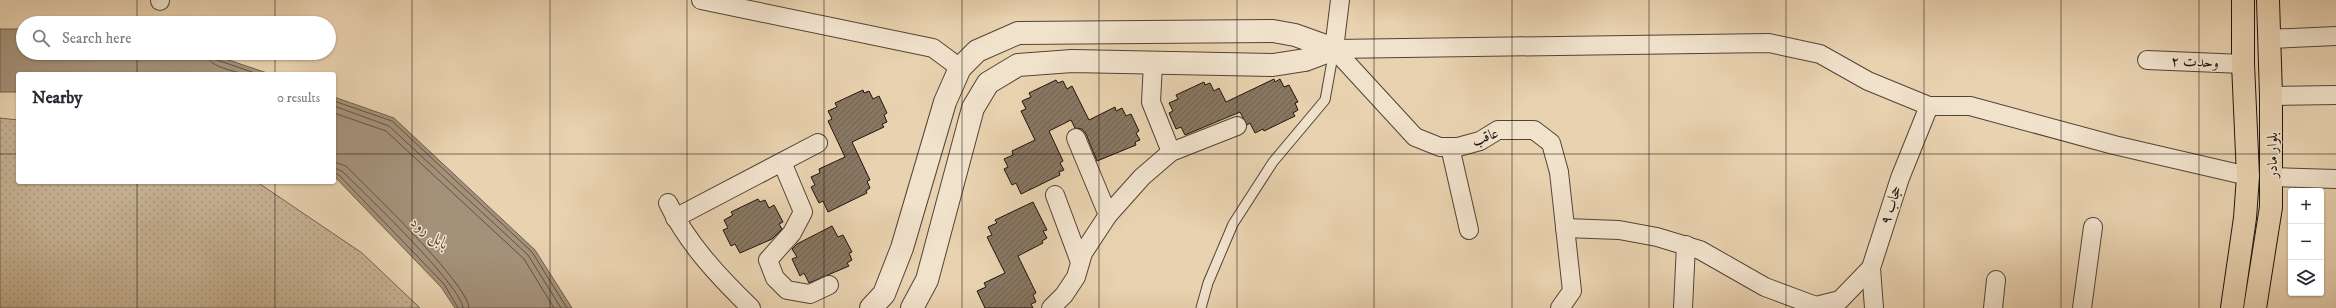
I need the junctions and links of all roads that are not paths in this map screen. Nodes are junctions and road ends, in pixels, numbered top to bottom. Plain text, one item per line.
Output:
1 (701, 0) edge
2 (1340, 0) edge
3 (2244, 0) edge
4 (2268, 0) edge
5 (1076, 33) junction
6 (2336, 36) edge
7 (2268, 38) junction
8 (1334, 49) junction
9 (2147, 60) dead end
10 (1072, 61) junction
11 (1153, 63) junction
12 (2243, 64) junction
13 (960, 68) junction
14 (2336, 95) edge
15 (2271, 96) junction
16 (1929, 106) junction
17 (1237, 126) dead end
18 (1076, 138) dead end
19 (818, 143) dead end
20 (1450, 147) junction
21 (1171, 152) junction
22 (782, 162) junction
23 (2248, 176) junction
24 (2272, 177) junction
25 (2336, 179) edge
26 (1055, 195) dead end
27 (1108, 216) junction
28 (2093, 227) dead end
29 (1565, 228) junction
30 (1469, 230) dead end
31 (1686, 245) junction
32 (1080, 262) junction
33 (1871, 268) junction
34 (1996, 280) dead end
35 (829, 285) dead end
36 (751, 308) edge
37 (871, 308) edge
38 (912, 308) edge
39 (1051, 308) edge
40 (1201, 308) edge
41 (1560, 308) edge
42 (1683, 308) edge
43 (1874, 308) edge
44 (1993, 308) edge
45 (2082, 308) edge
46 (2232, 308) edge
47 (2255, 308) edge

1 - 13 street
2 - 8 street
3 - 12 main road, بلوار مادر
4 - 7 main road, بلوار مادر
5 - 8 street
5 - 10 street
5 - 13 street
6 - 7 street
7 - 15 main road, بلوار مادر
8 - 11 street
8 - 16 street
8 - 20 street, عاقب
8 - 40 lane
9 - 12 street, وحدت ۲
10 - 11 street
10 - 38 street
11 - 21 street
12 - 23 main road, بلوار مادر
13 - 37 street
14 - 15 street
15 - 24 main road, بلوار مادر
16 - 23 street
16 - 33 street, حجاب ۹
17 - 21 street
18 - 27 street
19 - 22 street
20 - 29 street, عاقب
20 - 30 street
21 - 27 street
22 - 35 street
22 - 36 street
23 - 24 main road
23 - 46 main road, بلوار مادر
24 - 25 street
24 - 47 main road, بلوار مادر
26 - 32 street
27 - 32 street
28 - 45 street
29 - 31 street
29 - 41 street, عاقب
31 - 33 street
31 - 42 street
32 - 39 street
33 - 43 street, حجاب ۹
34 - 44 street

